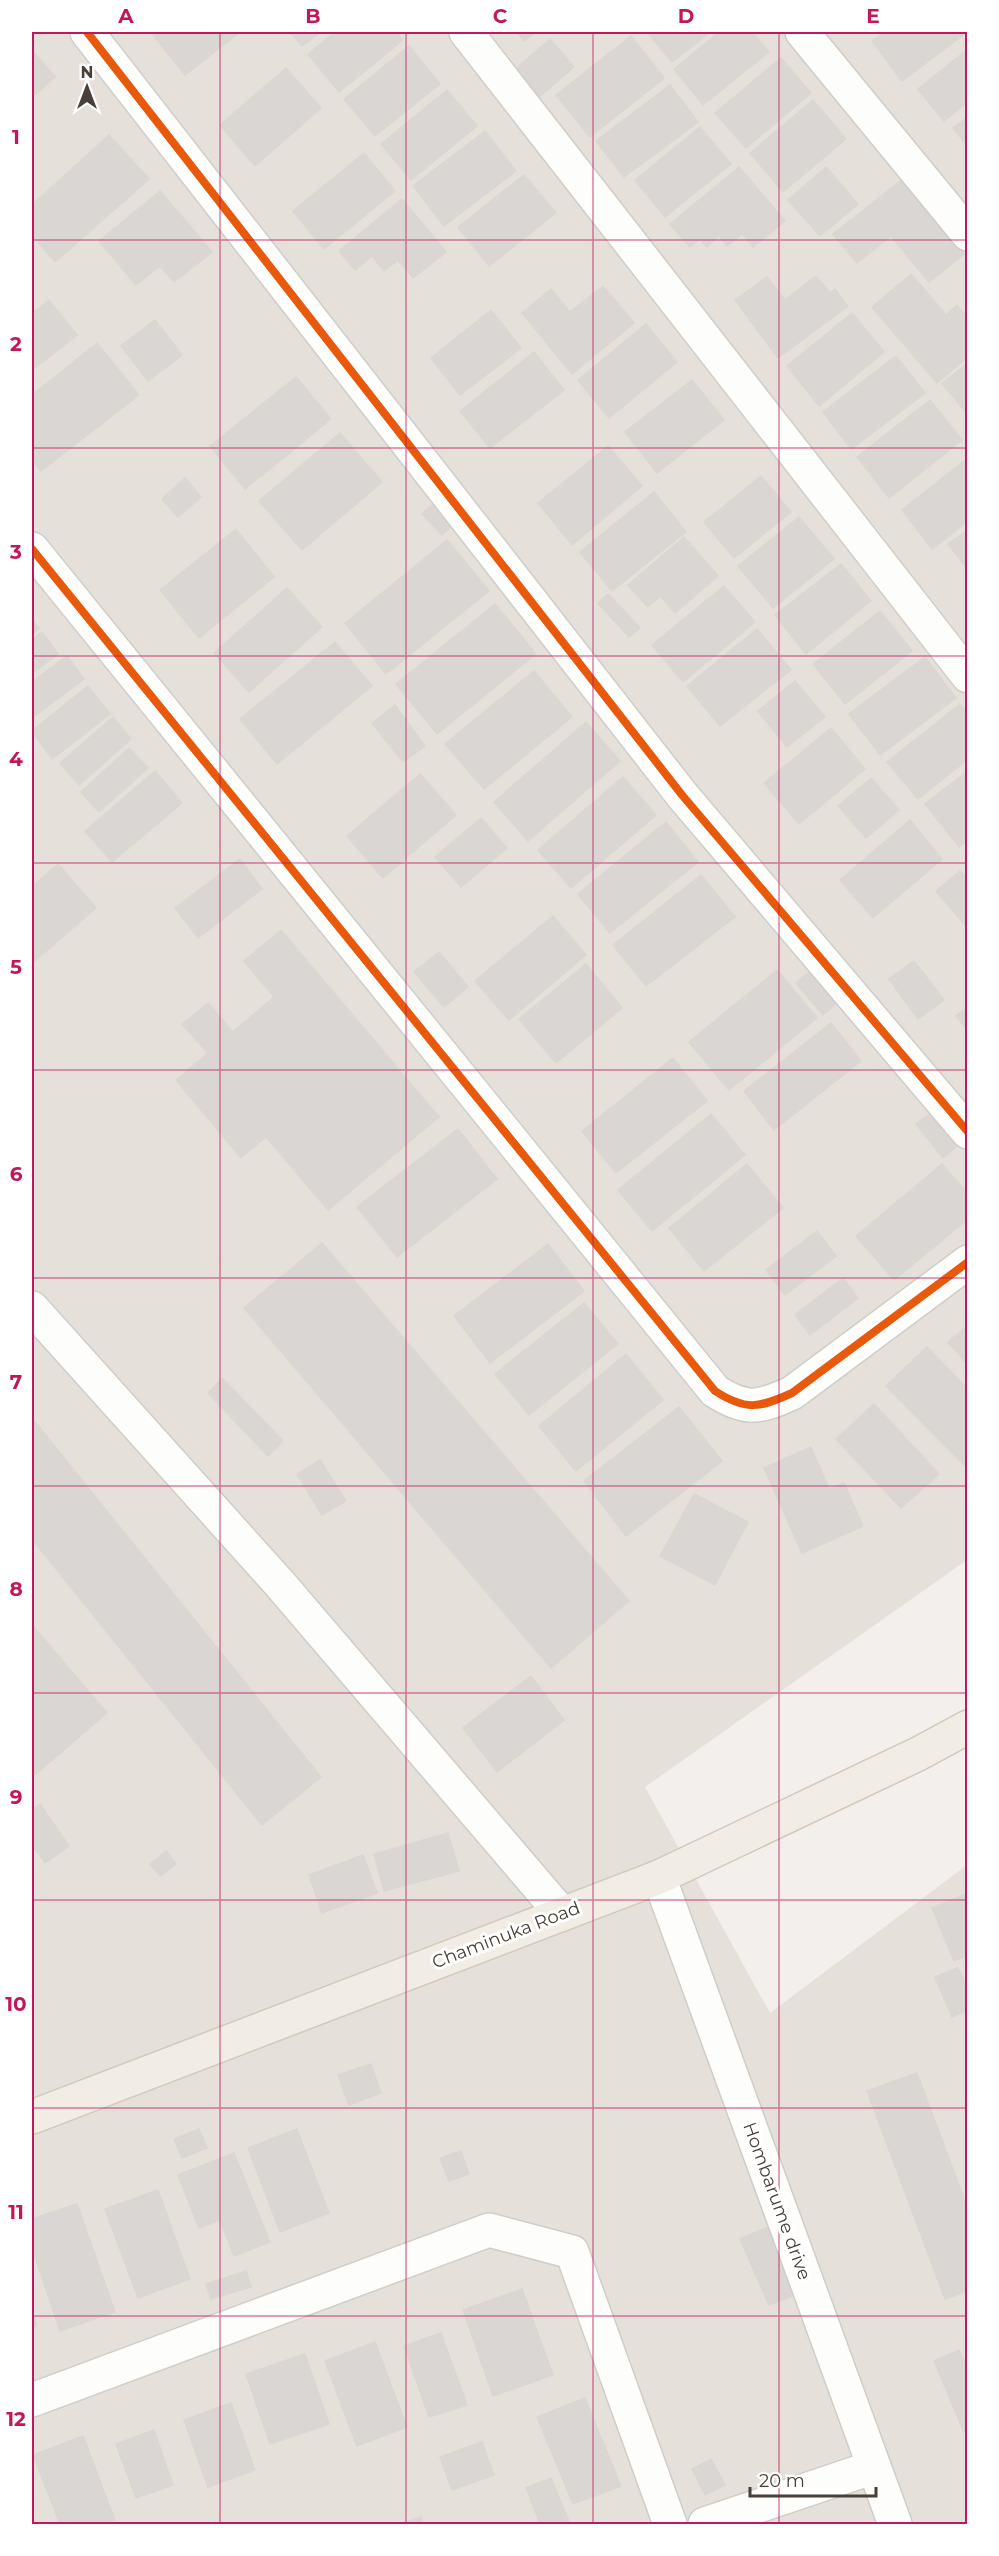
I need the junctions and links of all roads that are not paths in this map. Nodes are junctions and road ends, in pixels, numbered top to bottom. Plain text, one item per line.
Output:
1 (87, 32) edge
2 (466, 32) edge
3 (801, 32) edge
4 (968, 234) edge
5 (32, 549) edge
6 (968, 676) edge
7 (968, 1132) edge
8 (968, 1262) edge
9 (32, 1308) edge
10 (968, 1727) edge
11 (659, 1877) junction
12 (562, 1914) junction
13 (33, 2112) edge
14 (32, 2400) edge
15 (874, 2467) junction
16 (670, 2524) edge
17 (705, 2524) edge
18 (895, 2524) edge

1 - 7 street
2 - 6 street
3 - 4 street
5 - 8 street
9 - 12 street
10 - 11 main road, Chaminuka Road
11 - 12 main road, Chaminuka Road
11 - 15 street, Hombarume drive
12 - 13 main road, Chaminuka Road
14 - 16 street
15 - 17 street
15 - 18 street, Hombarume drive

